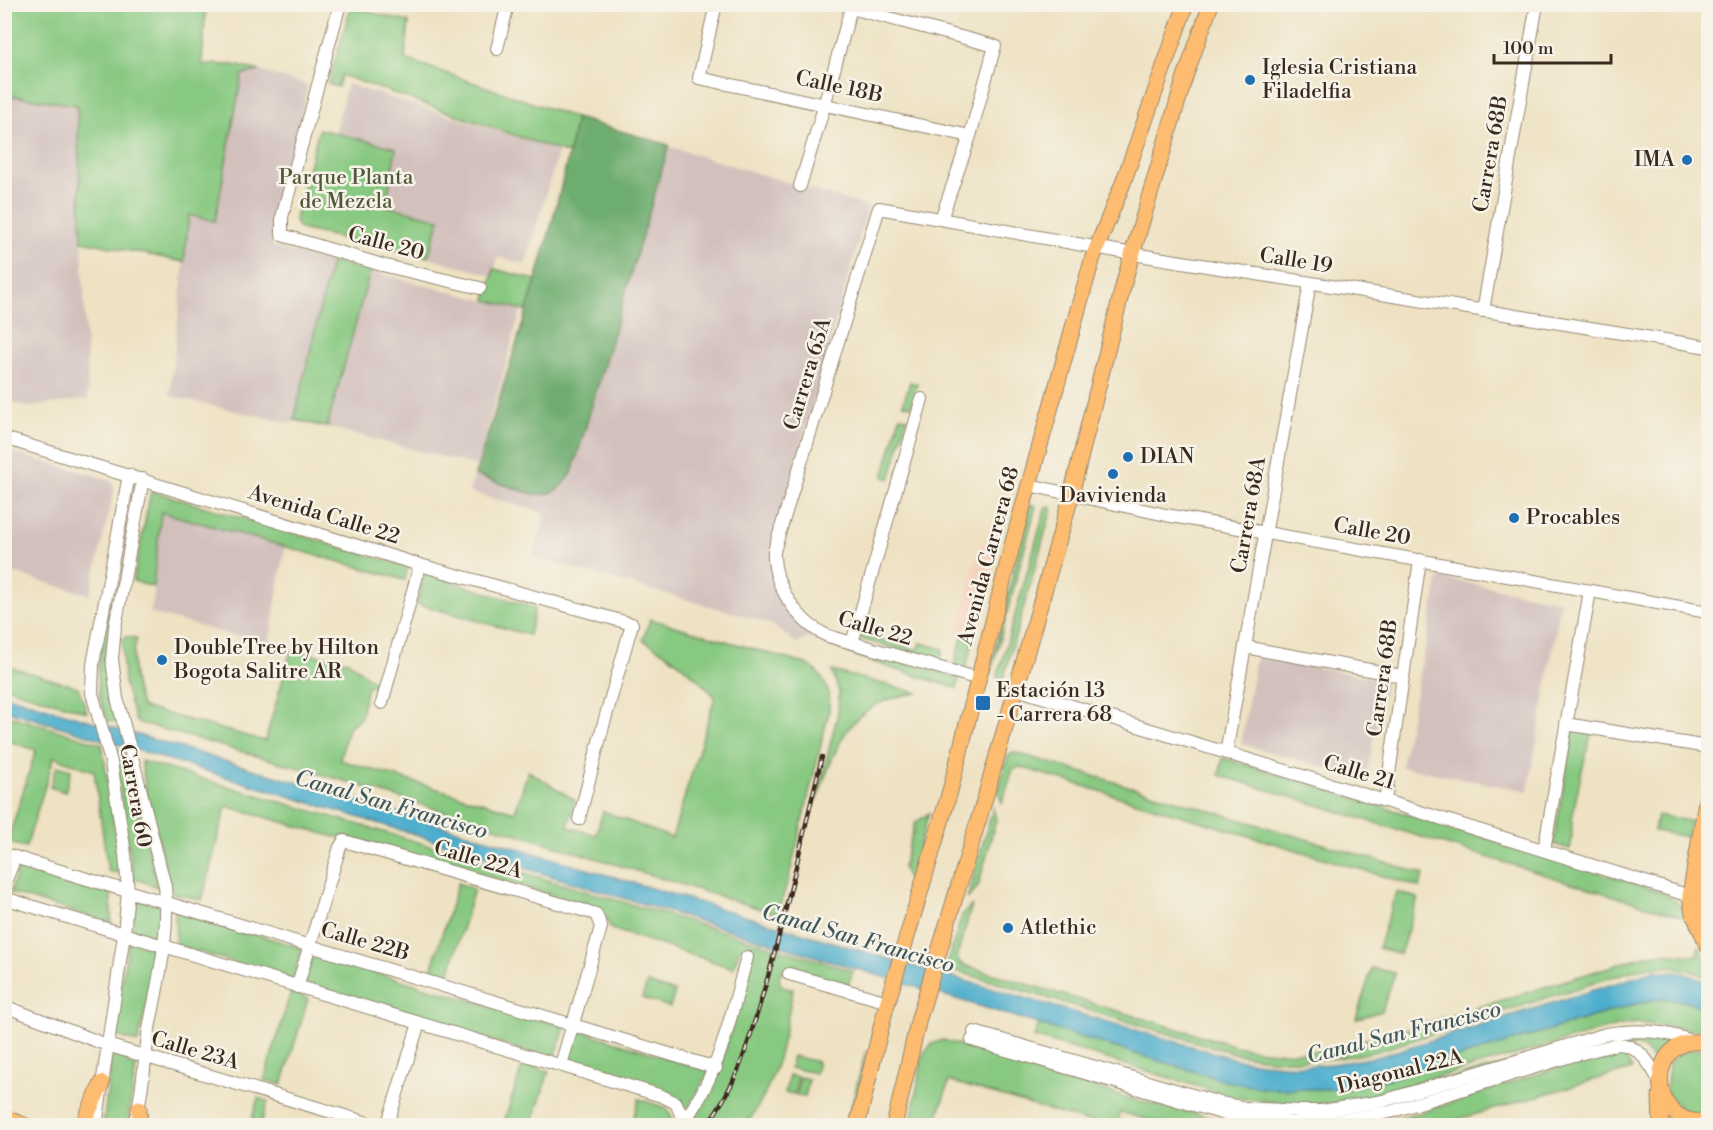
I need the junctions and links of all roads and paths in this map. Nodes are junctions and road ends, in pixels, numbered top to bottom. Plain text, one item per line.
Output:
1 (340, 4) edge
2 (508, 4) edge
3 (716, 4) edge
4 (1186, 4) edge
5 (1211, 4) edge
6 (1538, 4) edge
7 (851, 6) edge
8 (497, 49) dead end
9 (825, 104) junction
10 (970, 136) junction
11 (800, 186) dead end
12 (879, 208) joint
13 (941, 219) junction
14 (1097, 248) junction
15 (1133, 254) junction
16 (1310, 283) junction
17 (480, 288) dead end
18 (1483, 311) junction
19 (1708, 347) edge
20 (922, 399) dead end
21 (4, 438) edge
22 (129, 475) junction
23 (143, 479) junction
24 (1029, 485) junction
25 (1071, 495) junction
26 (1265, 533) junction
27 (774, 551) joint
28 (1420, 560) junction
29 (420, 565) junction
30 (107, 590) junction
31 (1590, 591) junction
32 (121, 593) junction
33 (1708, 612) edge
34 (852, 643) junction
35 (1245, 647) junction
36 (1402, 676) junction
37 (979, 679) junction
38 (1016, 690) junction
39 (382, 703) dead end
40 (1566, 724) junction
41 (1708, 747) edge
42 (1226, 753) junction
43 (1708, 790) edge
44 (1385, 801) junction
45 (579, 819) dead end
46 (1544, 850) junction
47 (10, 855) edge
48 (1708, 870) edge
49 (4, 885) edge
50 (128, 891) junction
51 (1690, 896) junction
52 (4, 898) edge
53 (167, 903) junction
54 (1708, 926) edge
55 (124, 934) junction
56 (166, 946) junction
57 (308, 946) junction
58 (1708, 946) edge
59 (747, 957) dead end
60 (789, 974) dead end
61 (297, 987) junction
62 (888, 1002) junction
63 (4, 1006) edge
64 (419, 1023) junction
65 (574, 1025) junction
66 (1708, 1031) edge
67 (1701, 1043) edge
68 (107, 1045) junction
69 (145, 1057) junction
70 (561, 1065) junction
71 (716, 1068) junction
72 (102, 1083) junction
73 (1660, 1086) junction
74 (139, 1108) junction
75 (4, 1117) edge
76 (1708, 1121) edge
77 (682, 1123) edge
78 (26, 1125) edge
79 (82, 1125) edge
80 (96, 1125) edge
81 (134, 1125) edge
82 (140, 1125) edge
83 (378, 1125) edge
84 (387, 1125) edge
85 (857, 1125) edge
86 (894, 1125) edge
87 (1141, 1125) edge
88 (1150, 1125) edge
89 (1661, 1125) edge

1 - 17 street, Calle 20
2 - 8 street
3 - 9 street, Calle 18B
4 - 14 main road, Avenida Carrera 68
5 - 15 main road
6 - 18 street, Carrera 68B
7 - 9 street
7 - 10 street
9 - 10 street, Calle 18B
9 - 11 street
10 - 13 street
12 - 13 street, Calle 19
12 - 27 street, Carrera 65A
13 - 14 street, Calle 19
14 - 15 street, Calle 19
14 - 24 main road, Avenida Carrera 68
15 - 16 street, Calle 19
15 - 25 main road
16 - 18 street, Calle 19
16 - 26 street, Carrera 68A
18 - 19 street, Calle 19
20 - 34 street
21 - 22 street, Avenida Calle 22
22 - 23 street, Avenida Calle 22
22 - 30 street, Carrera 60
23 - 29 street, Avenida Calle 22
23 - 32 street, Carrera 60
24 - 25 street, Calle 20
24 - 37 main road, Avenida Carrera 68
25 - 26 street, Calle 20
25 - 38 main road
26 - 28 street, Calle 20
26 - 35 street, Carrera 68A
27 - 34 street, Calle 22
28 - 31 street, Calle 20
28 - 36 street, Carrera 68B
29 - 39 street
29 - 45 street, Avenida Calle 22
30 - 32 street
30 - 50 street, Carrera 60
31 - 33 street, Calle 20
31 - 40 street
32 - 53 street, Carrera 60
34 - 37 street, Calle 22
35 - 36 street
35 - 42 street, Carrera 68A
36 - 44 street, Carrera 68B
37 - 62 main road, Avenida Carrera 68
38 - 42 street, Calle 21
38 - 86 main road
40 - 41 street
40 - 46 street
42 - 44 street, Calle 21
43 - 51 main road
44 - 46 street, Calle 21
46 - 51 street, Calle 21
47 - 49 street
47 - 50 street, Calle 22B
48 - 54 main road
50 - 53 street, Calle 22B
50 - 55 street, Carrera 60
51 - 58 main road
52 - 55 street
53 - 56 street, Carrera 60
53 - 57 street, Calle 22B
55 - 56 street
55 - 68 street, Carrera 60
56 - 61 street
56 - 69 street, Carrera 60
57 - 61 street
57 - 65 street, Calle 22B
57 - 65 street, Calle 22A
59 - 71 street
60 - 62 street
61 - 64 street
62 - 85 main road, Avenida Carrera 68
63 - 68 street, Calle 23A
64 - 70 street
64 - 84 street
65 - 70 street
65 - 71 street, Calle 22B
66 - 67 main road
67 - 73 main road
67 - 73 street, Diagonal 22A
68 - 69 street, Calle 23A
68 - 72 street, Carrera 60
69 - 74 street, Carrera 60
69 - 83 street, Calle 23A
70 - 77 street
71 - 77 street
72 - 79 main road
72 - 80 street, Carrera 60
73 - 76 main road
73 - 89 main road
74 - 81 street, Carrera 60
74 - 82 main road
75 - 78 main road
87 - 88 street

